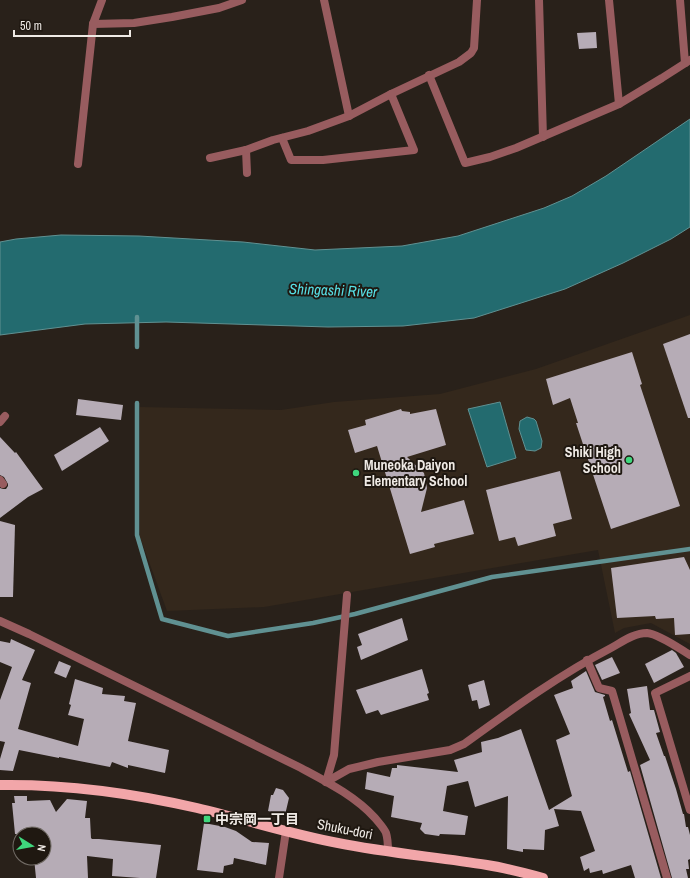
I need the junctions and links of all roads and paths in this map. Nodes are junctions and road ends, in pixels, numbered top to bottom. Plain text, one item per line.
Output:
1 (102, 0) edge
2 (242, 0) edge
3 (324, 0) edge
4 (477, 0) edge
5 (539, 0) edge
6 (610, 0) edge
7 (680, 0) edge
8 (93, 24) junction
9 (688, 62) edge
10 (430, 75) junction
11 (391, 94) junction
12 (619, 104) junction
13 (349, 116) junction
14 (543, 137) junction
15 (282, 138) junction
16 (246, 150) junction
17 (210, 158) dead end
18 (78, 164) dead end
19 (247, 173) dead end
20 (347, 595) dead end
21 (0, 621) edge
22 (690, 655) edge
23 (587, 660) junction
24 (690, 676) edge
25 (326, 782) junction
26 (0, 785) edge
27 (690, 810) edge
28 (286, 831) junction
29 (388, 852) junction
30 (279, 878) edge
31 (543, 878) edge
32 (667, 878) edge

1 - 8 street
2 - 8 street
3 - 13 street
4 - 10 street
5 - 14 street
6 - 12 street
7 - 9 street
8 - 18 street
9 - 12 street
10 - 11 street
10 - 14 street
11 - 13 street
11 - 15 street
12 - 14 street
13 - 15 street
15 - 16 street
16 - 17 street
16 - 19 street
20 - 25 street
21 - 25 street
22 - 23 street
23 - 25 street
23 - 32 street
24 - 27 street
25 - 29 street
26 - 28 main road, Shuku-dori
28 - 29 main road, Shuku-dori
28 - 30 street
29 - 31 main road, Shuku-dori

